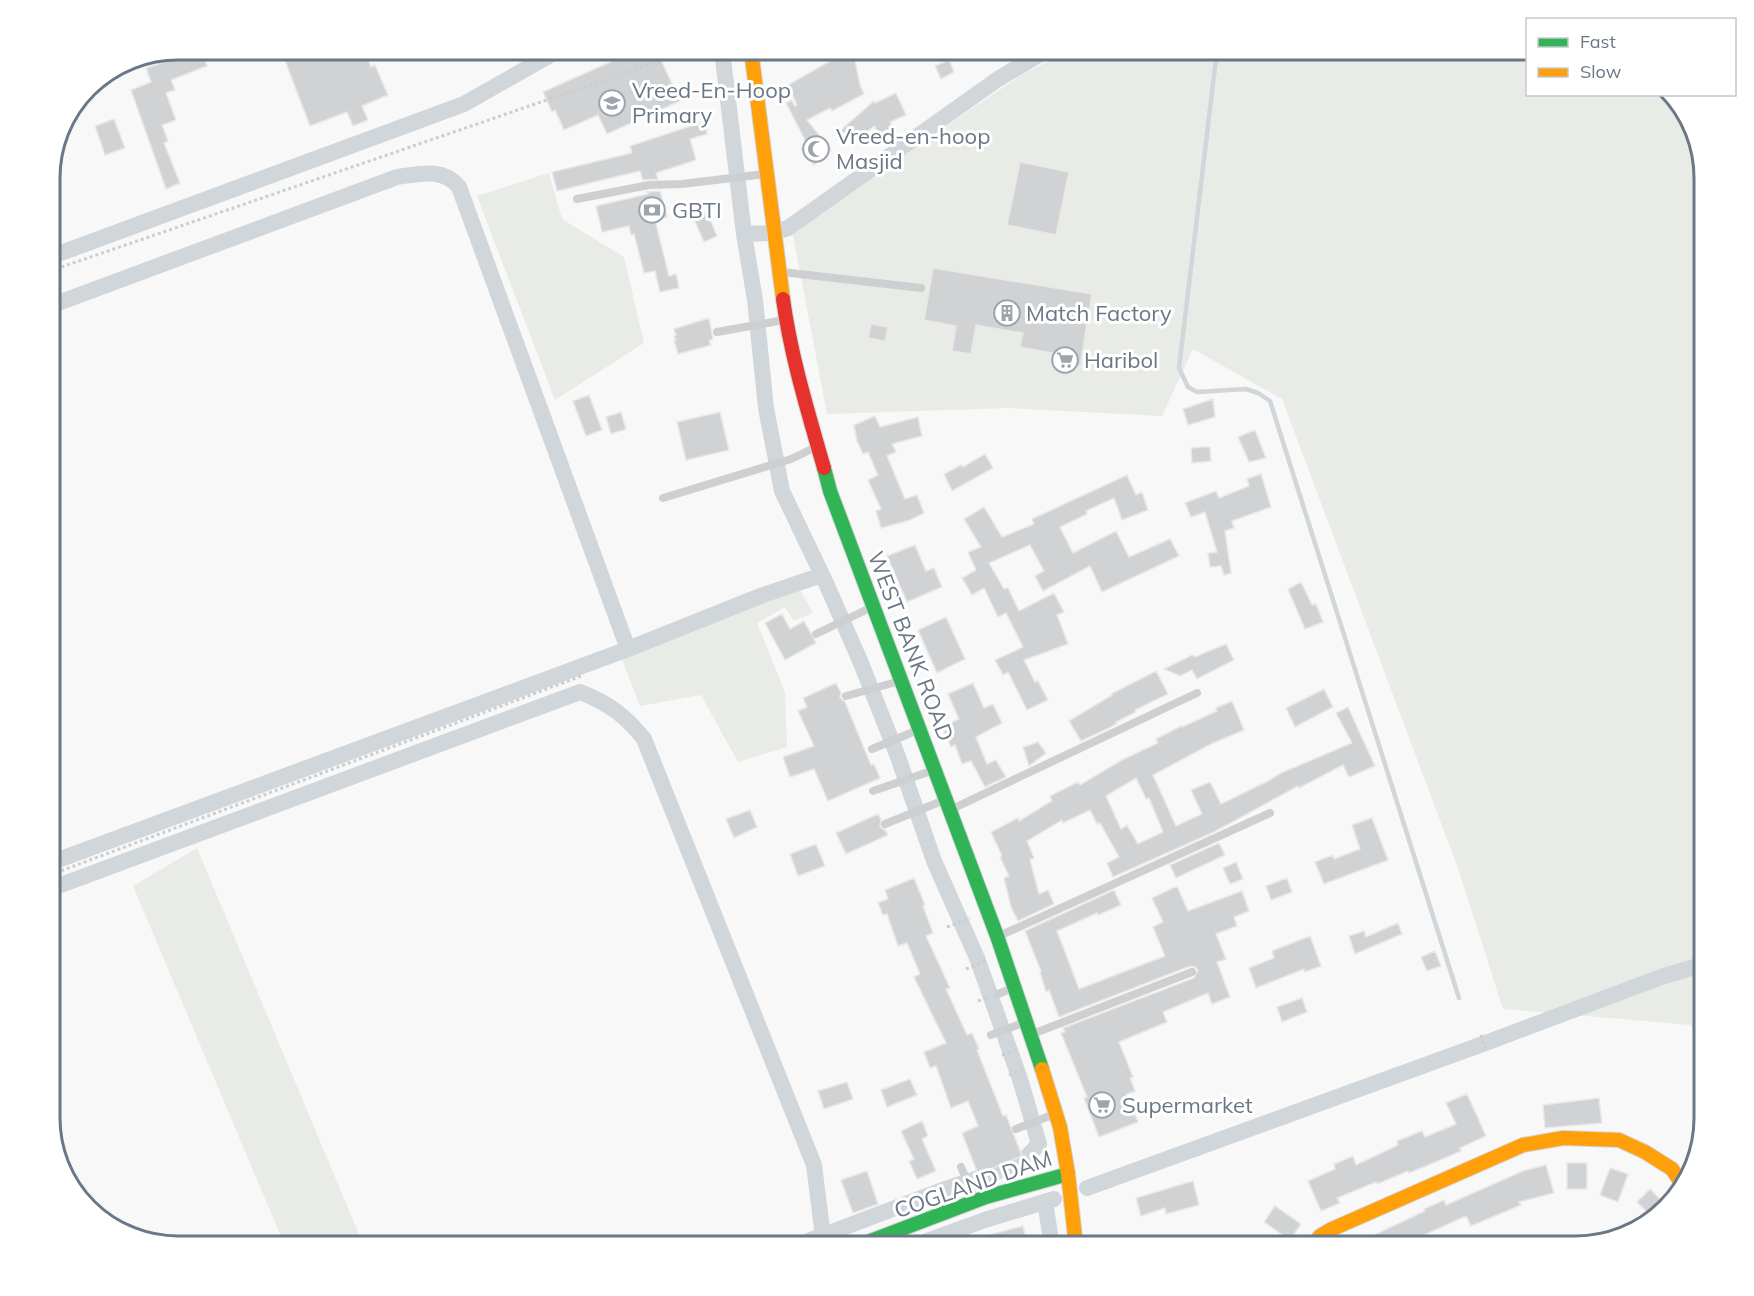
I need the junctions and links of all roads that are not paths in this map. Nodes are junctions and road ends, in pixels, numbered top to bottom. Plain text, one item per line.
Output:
1 (752, 60) edge
2 (769, 173) junction
3 (577, 199) dead end
4 (781, 272) junction
5 (921, 288) dead end
6 (786, 320) junction
7 (717, 332) dead end
8 (818, 447) junction
9 (663, 498) dead end
10 (873, 606) junction
11 (816, 634) dead end
12 (901, 681) junction
13 (1197, 693) dead end
14 (846, 696) dead end
15 (920, 730) junction
16 (872, 749) dead end
17 (929, 772) junction
18 (873, 790) dead end
19 (948, 805) junction
20 (1270, 813) dead end
21 (885, 824) dead end
22 (997, 936) junction
23 (1192, 972) dead end
24 (1016, 987) junction
25 (998, 994) dead end
26 (1031, 1033) junction
27 (991, 1035) dead end
28 (1020, 1048) road end
29 (1056, 1113) junction
30 (1020, 1127) dead end
31 (963, 1171) dead end
32 (1068, 1174) junction
33 (1678, 1178) edge
34 (974, 1196) junction
35 (880, 1236) edge
36 (1075, 1236) edge
37 (1320, 1236) edge

1 - 2 main road, WEST BANK ROAD
2 - 3 lane
2 - 4 main road, WEST BANK ROAD
4 - 5 lane
4 - 6 main road, WEST BANK ROAD
6 - 7 lane
6 - 8 main road, WEST BANK ROAD
8 - 9 lane
8 - 10 main road, WEST BANK ROAD
10 - 11 lane
10 - 12 main road, WEST BANK ROAD
12 - 14 lane
12 - 15 main road, WEST BANK ROAD
13 - 19 lane
15 - 16 lane
15 - 17 main road, WEST BANK ROAD
17 - 18 lane
17 - 19 main road, WEST BANK ROAD
19 - 21 lane
19 - 22 main road, WEST BANK ROAD
20 - 22 lane
22 - 24 main road, WEST BANK ROAD
23 - 26 lane
24 - 25 lane
24 - 26 main road, WEST BANK ROAD
26 - 27 lane
26 - 28 lane
26 - 29 main road, WEST BANK ROAD
29 - 30 lane
29 - 32 main road, WEST BANK ROAD
31 - 34 lane
32 - 34 main road, COGLAND DAM
32 - 36 main road, WEST BANK ROAD
33 - 37 main road
34 - 35 main road, COGLAND DAM

